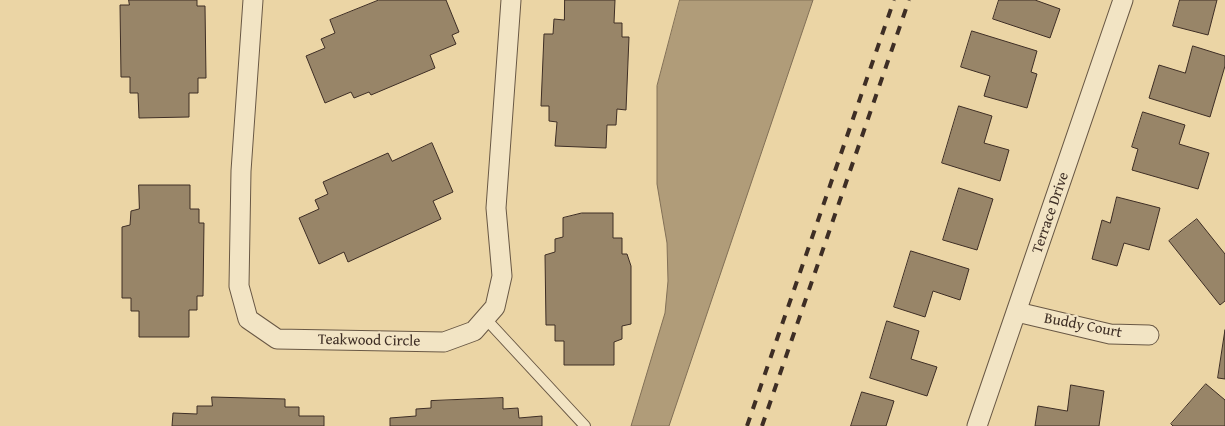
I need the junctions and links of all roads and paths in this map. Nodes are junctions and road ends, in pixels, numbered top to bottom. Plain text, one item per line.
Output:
1 (253, 0) edge
2 (511, 0) edge
3 (1123, 0) edge
4 (1017, 312) junction
5 (485, 318) junction
6 (1149, 335) dead end
7 (584, 426) edge
8 (977, 426) edge

1 - 5 street, Teakwood Circle
2 - 5 street, Teakwood Circle
3 - 4 street, Terrace Drive
4 - 6 street, Buddy Court
4 - 8 street, Terrace Drive
5 - 7 lane

